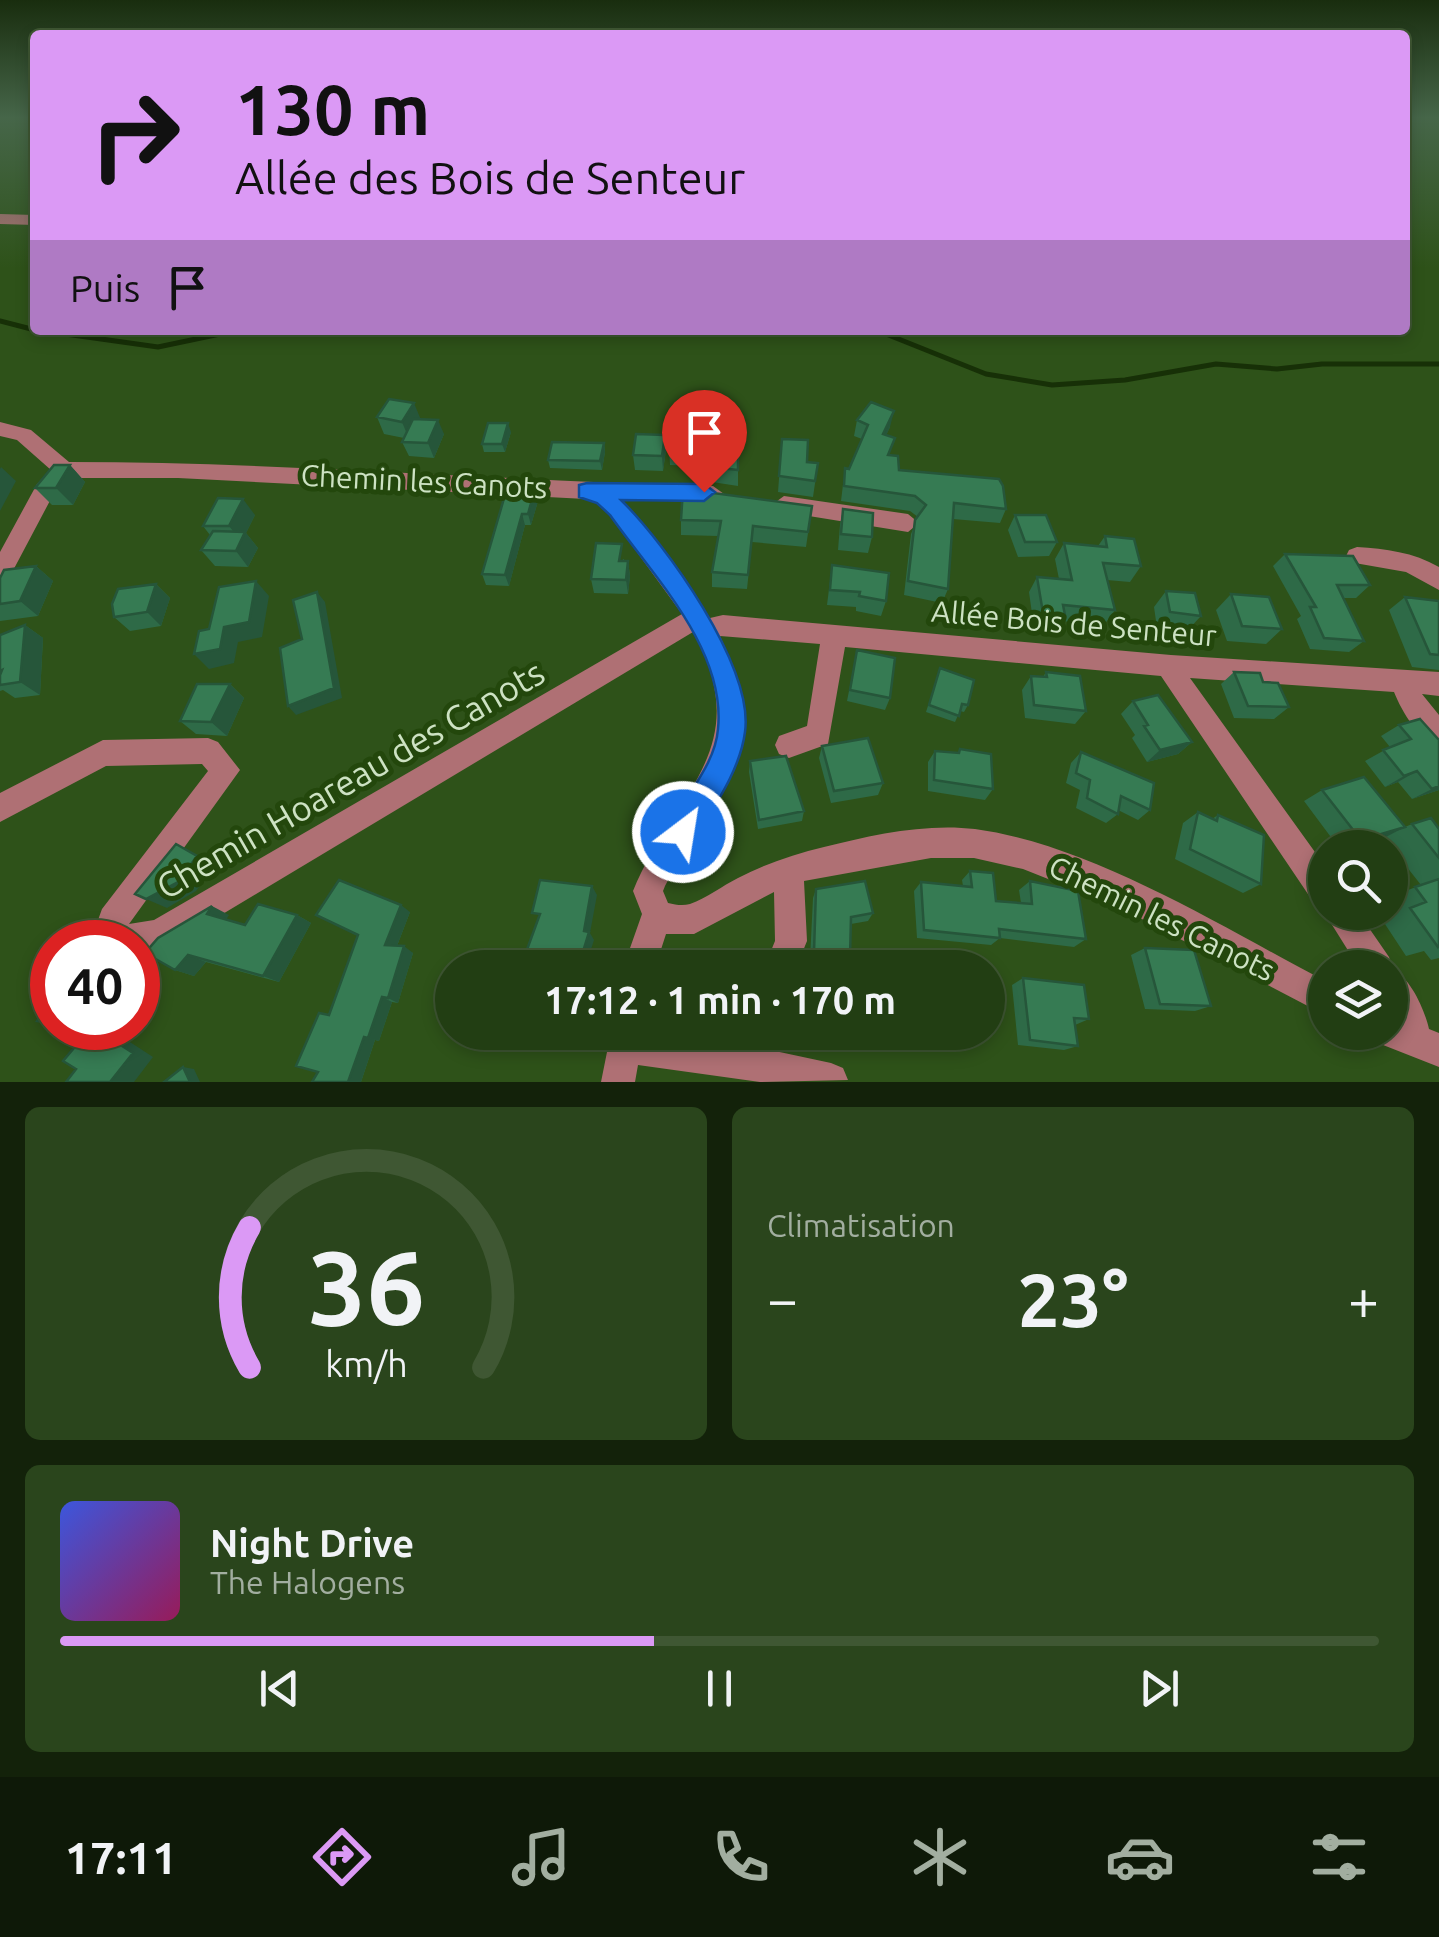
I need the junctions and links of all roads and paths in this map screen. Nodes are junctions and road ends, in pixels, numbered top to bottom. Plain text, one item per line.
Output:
1 (0, 219) edge
2 (30, 220) edge
3 (0, 429) edge
4 (64, 470) junction
5 (587, 491) junction
6 (908, 522) dead end
7 (1357, 556) edge
8 (0, 573) edge
9 (1439, 580) edge
10 (701, 624) junction
11 (834, 634) junction
12 (1171, 666) junction
13 (1402, 682) junction
14 (1439, 684) edge
15 (1439, 735) edge
16 (789, 745) dead end
17 (0, 808) edge
18 (1308, 868) edge
19 (789, 871) junction
20 (657, 914) junction
21 (645, 950) edge
22 (787, 950) edge
23 (1308, 990) edge
24 (1408, 1016) edge
25 (1415, 1041) edge
26 (623, 1050) edge
27 (749, 1050) edge
28 (831, 1080) edge
29 (618, 1082) edge

1 - 2 street
3 - 4 street
4 - 5 street, Chemin les Canots
4 - 8 street
5 - 6 street
5 - 10 street, Chemin les Canots
7 - 9 street
10 - 11 street, Allée Bois de Senteur
10 - 17 street, Chemin Hoareau des Canots
10 - 20 street, Chemin les Canots
11 - 12 street, Allée Bois de Senteur
11 - 16 street
12 - 13 street, Allée Bois de Senteur
12 - 18 street
13 - 14 street, Allée Bois de Senteur
13 - 15 street
19 - 20 street, Chemin les Canots
19 - 22 street
19 - 23 street, Chemin les Canots
20 - 21 street
24 - 25 street
26 - 29 street
27 - 28 street

